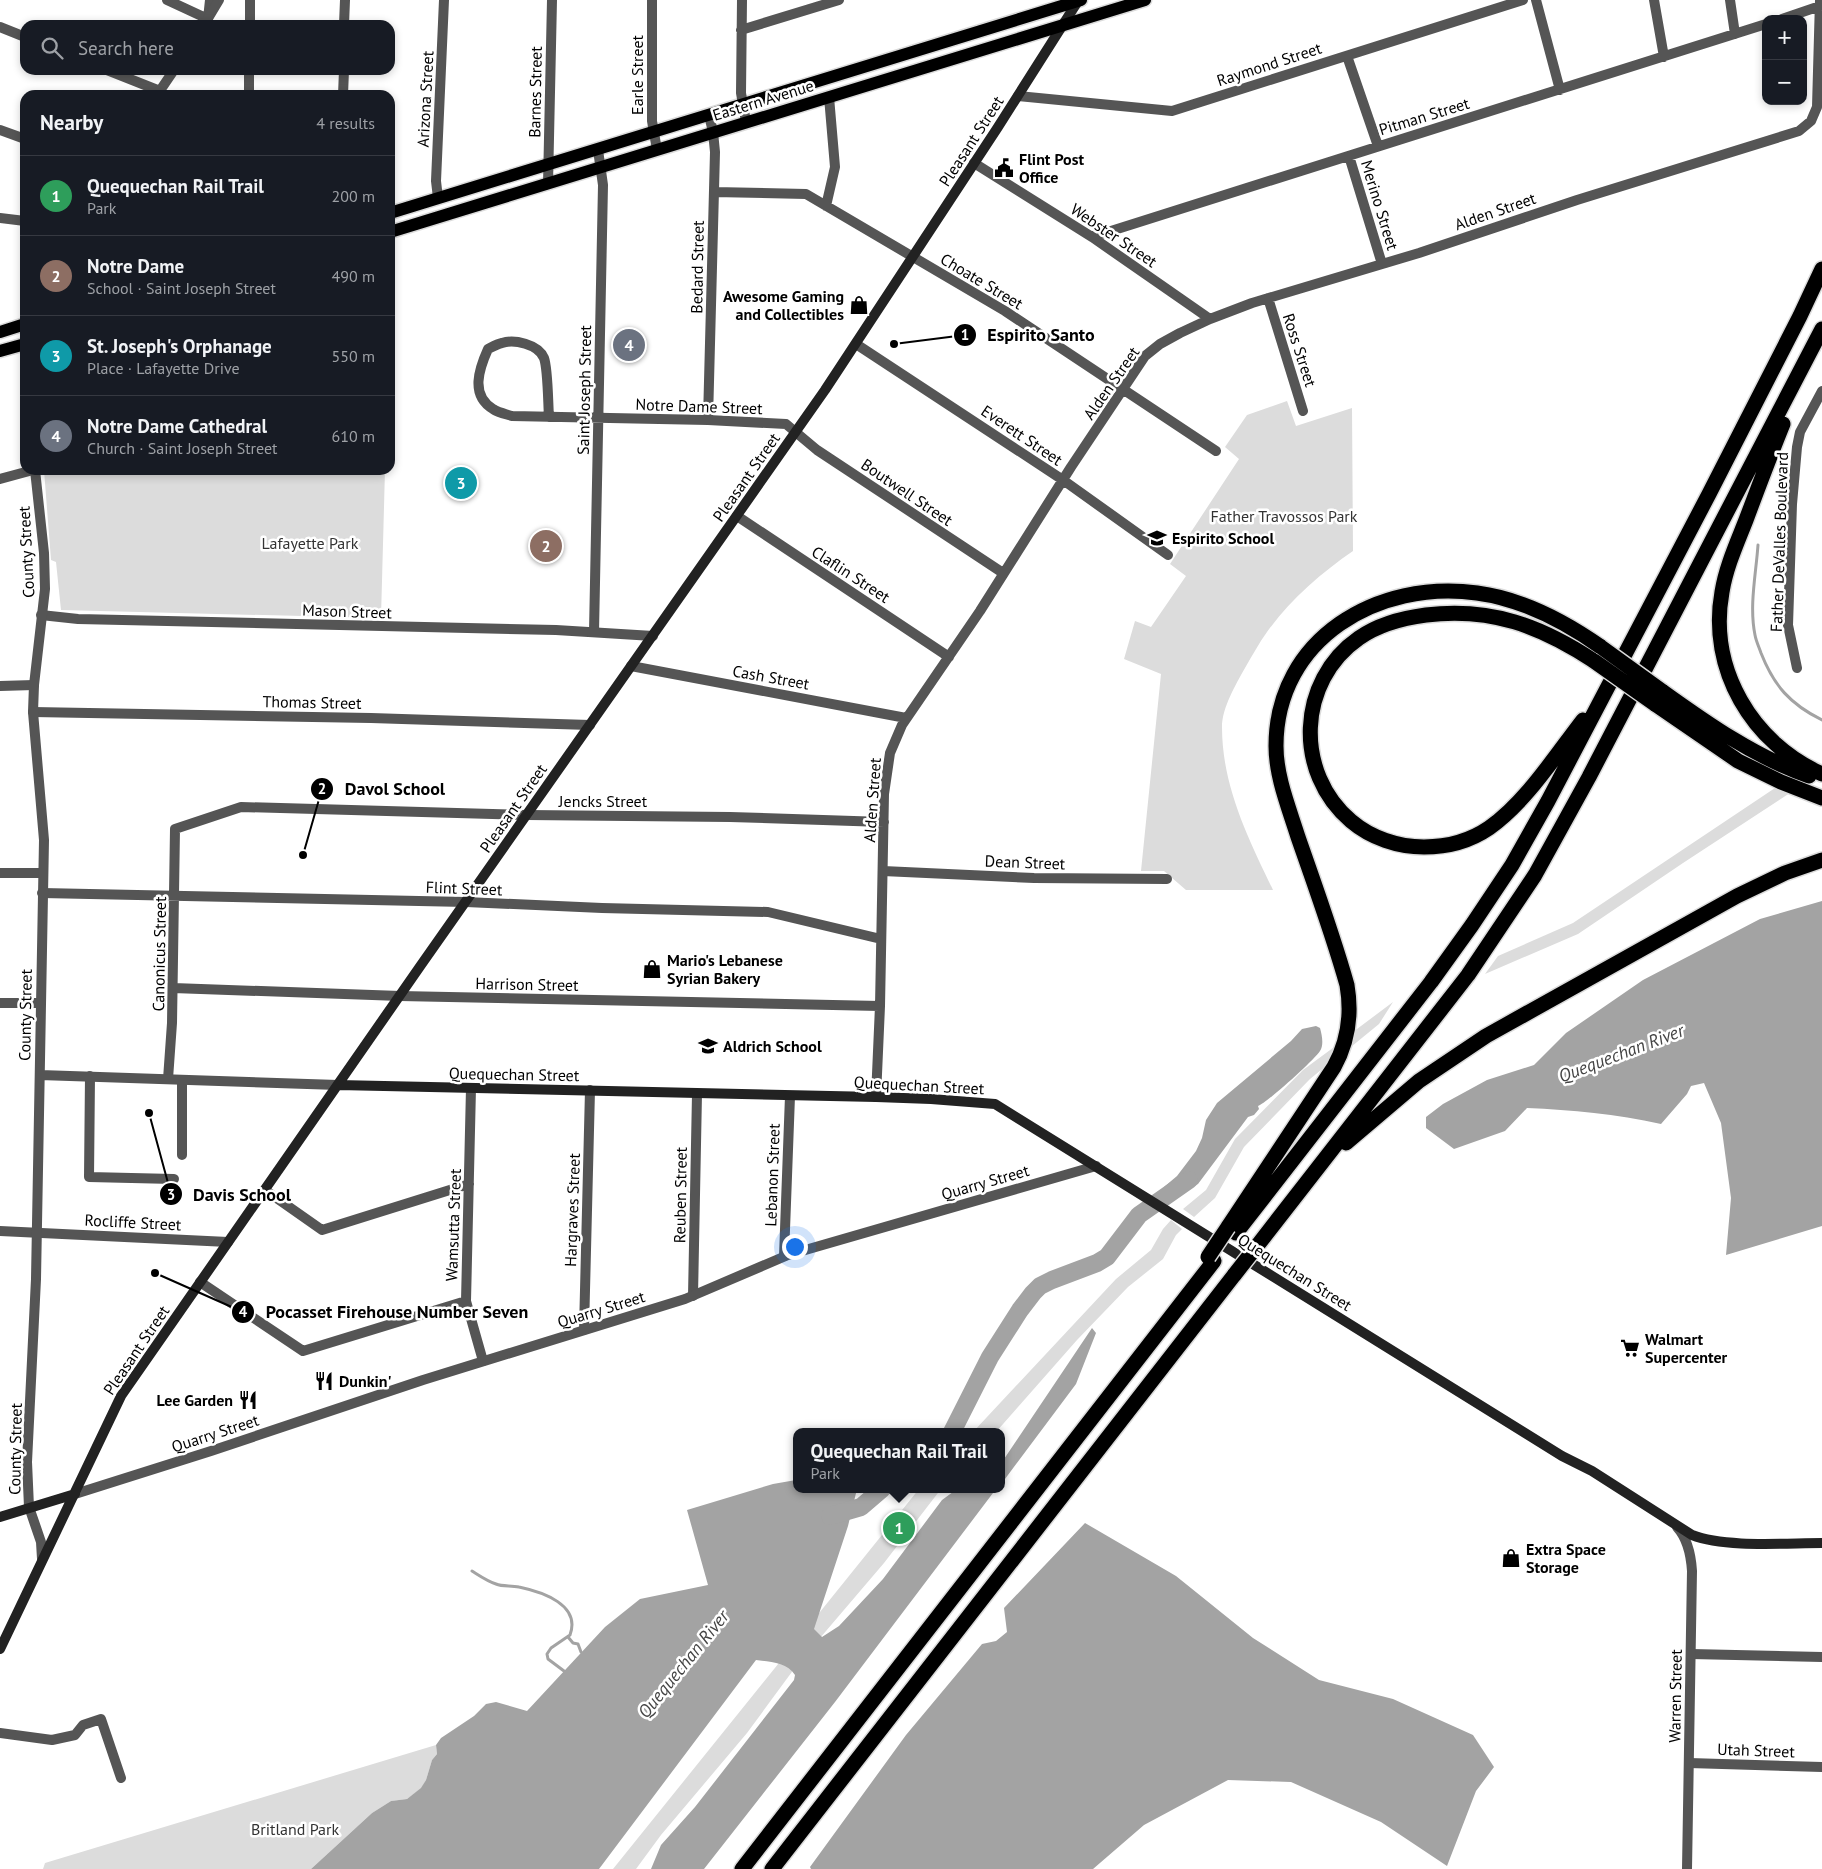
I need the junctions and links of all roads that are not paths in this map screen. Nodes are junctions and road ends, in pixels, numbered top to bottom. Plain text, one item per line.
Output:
1 (167, 0) edge
2 (210, 0) edge
3 (219, 0) edge
4 (250, 0) edge
5 (345, 0) edge
6 (444, 0) edge
7 (552, 0) edge
8 (652, 0) edge
9 (742, 0) edge
10 (839, 0) edge
11 (1079, 0) edge
12 (1145, 0) edge
13 (1523, 0) edge
14 (1536, 0) edge
15 (1654, 0) edge
16 (1730, 0) edge
17 (1820, 3) edge
18 (1792, 15) edge
19 (202, 20) edge
20 (206, 20) edge
21 (207, 20) edge
22 (250, 20) edge
23 (344, 20) edge
24 (1762, 25) edge
25 (1063, 26) junction
26 (0, 27) edge
27 (741, 30) junction
28 (1735, 34) junction
29 (20, 35) edge
30 (1347, 56) junction
31 (1664, 57) junction
32 (118, 75) edge
33 (171, 75) edge
34 (249, 75) edge
35 (344, 75) edge
36 (151, 90) edge
37 (160, 90) edge
38 (249, 90) edge
39 (343, 90) edge
40 (1560, 90) junction
41 (1018, 96) junction
42 (828, 97) junction
43 (742, 105) junction
44 (709, 115) junction
45 (746, 122) junction
46 (0, 130) edge
47 (713, 132) junction
48 (653, 133) junction
49 (20, 137) edge
50 (1378, 146) junction
51 (598, 150) junction
52 (657, 150) junction
53 (1349, 156) junction
54 (974, 163) junction
55 (548, 165) junction
56 (602, 167) junction
57 (548, 184) junction
58 (714, 192) junction
59 (438, 198) junction
60 (826, 206) junction
61 (395, 211) edge
62 (0, 218) edge
63 (20, 220) edge
64 (395, 230) edge
65 (1092, 237) junction
66 (913, 258) junction
67 (1382, 264) junction
68 (1822, 269) edge
69 (1268, 298) junction
70 (1210, 319) junction
71 (20, 326) edge
72 (1822, 329) edge
73 (0, 332) edge
74 (856, 344) junction
75 (20, 345) edge
76 (1812, 348) junction
77 (0, 351) edge
78 (1124, 389) junction
79 (1822, 391) edge
80 (1303, 411) dead end
81 (548, 416) junction
82 (598, 417) junction
83 (708, 420) junction
84 (796, 432) junction
85 (1216, 451) dead end
86 (20, 474) edge
87 (35, 475) edge
88 (0, 479) edge
89 (1063, 480) junction
90 (737, 516) junction
91 (1168, 555) dead end
92 (1003, 573) junction
93 (42, 615) junction
94 (594, 632) junction
95 (652, 636) junction
96 (949, 657) junction
97 (631, 666) junction
98 (1797, 668) dead end
99 (34, 685) junction
100 (0, 686) edge
101 (1606, 691) junction
102 (1658, 698) junction
103 (33, 712) junction
104 (906, 718) junction
105 (590, 725) junction
106 (1801, 769) junction
107 (1820, 777) edge
108 (1822, 798) edge
109 (527, 816) junction
110 (884, 822) junction
111 (175, 829) joint
112 (1822, 860) edge
113 (883, 871) junction
114 (0, 872) edge
115 (43, 873) junction
116 (1167, 879) dead end
117 (42, 893) junction
118 (175, 896) junction
119 (466, 902) junction
120 (881, 939) junction
121 (173, 988) junction
122 (400, 996) junction
123 (0, 1003) edge
124 (40, 1003) junction
125 (880, 1006) junction
126 (40, 1076) junction
127 (90, 1076) junction
128 (168, 1079) junction
129 (182, 1080) junction
130 (338, 1085) junction
131 (471, 1088) junction
132 (590, 1090) junction
133 (697, 1094) junction
134 (790, 1096) junction
135 (876, 1097) junction
136 (182, 1155) dead end
137 (1096, 1166) junction
138 (1317, 1169) junction
139 (174, 1179) dead end
140 (469, 1184) junction
141 (264, 1190) junction
142 (1232, 1230) junction
143 (0, 1231) edge
144 (37, 1233) junction
145 (228, 1242) junction
146 (784, 1256) junction
147 (200, 1282) junction
148 (693, 1296) junction
149 (466, 1301) junction
150 (584, 1330) junction
151 (483, 1361) junction
152 (75, 1494) junction
153 (29, 1507) junction
154 (0, 1517) edge
155 (1677, 1527) junction
156 (1822, 1543) edge
157 (42, 1559) junction
158 (0, 1649) edge
159 (1691, 1654) junction
160 (1822, 1657) edge
161 (0, 1734) edge
162 (1689, 1763) junction
163 (1822, 1767) edge
164 (120, 1778) dead end
165 (742, 1869) edge
166 (772, 1869) edge
167 (1687, 1869) edge

1 - 19 street
2 - 20 street
3 - 21 street
4 - 22 street
5 - 23 street
6 - 59 street, Arizona Street
7 - 55 street, Barnes Street
8 - 48 street, Earle Street
9 - 27 street
10 - 27 street
11 - 25 main road, Pleasant Street
11 - 43 main road, Eastern Avenue
12 - 25 main road, Eastern Avenue
13 - 30 street, Raymond Street
14 - 40 street
15 - 31 street
16 - 28 street
17 - 18 street
17 - 67 street, Alden Street
24 - 28 street, Pitman Street
25 - 41 main road, Pleasant Street
25 - 42 main road, Eastern Avenue
26 - 29 street
27 - 43 street
28 - 31 street, Pitman Street
30 - 41 street, Raymond Street
30 - 50 street
31 - 40 street, Pitman Street
32 - 36 street
33 - 37 street
34 - 38 street
35 - 39 street
40 - 50 street, Pitman Street
41 - 54 main road, Pleasant Street
42 - 45 main road, Eastern Avenue
42 - 60 street
43 - 44 main road, Eastern Avenue
43 - 45 street
44 - 47 street, Bedard Street
44 - 48 main road, Eastern Avenue
45 - 47 main road, Eastern Avenue
46 - 49 street
47 - 52 main road, Eastern Avenue
47 - 58 street, Bedard Street
48 - 51 main road, Eastern Avenue
48 - 52 street, Earle Street
50 - 53 street, Pitman Street
51 - 55 main road, Eastern Avenue
51 - 56 street, Saint Joseph Street
52 - 56 main road, Eastern Avenue
53 - 65 street, Pitman Street
53 - 67 street, Merino Street
54 - 65 street, Webster Street
54 - 66 main road, Pleasant Street
55 - 57 street, Barnes Street
55 - 59 main road, Eastern Avenue
56 - 57 main road, Eastern Avenue
56 - 82 street, Saint Joseph Street
57 - 64 main road, Eastern Avenue
58 - 60 street, Choate Street
58 - 83 street, Bedard Street
59 - 61 main road, Eastern Avenue
60 - 66 street, Choate Street
62 - 63 street
65 - 70 street, Webster Street
66 - 74 main road, Pleasant Street
66 - 78 street, Choate Street
67 - 69 street, Alden Street
68 - 101 highway
69 - 70 street, Alden Street
69 - 80 street, Ross Street
70 - 78 street, Alden Street
71 - 73 main road
72 - 76 highway
74 - 84 main road, Pleasant Street
74 - 89 street, Everett Street
75 - 77 main road
76 - 106 highway
76 - 138 highway
78 - 85 street, Choate Street
78 - 89 street, Alden Street
79 - 98 street, Father DeValles Boulevard
81 - 81 street
81 - 82 street, Notre Dame Street
82 - 83 street, Notre Dame Street
82 - 94 street, Saint Joseph Street
83 - 84 street, Notre Dame Street
84 - 90 main road, Pleasant Street
84 - 92 street, Boutwell Street
86 - 88 street
87 - 93 street, County Street
89 - 91 street, Everett Street
89 - 92 street, Alden Street
90 - 95 main road, Pleasant Street
90 - 96 street, Claflin Street
92 - 96 street, Alden Street
93 - 94 street, Mason Street
93 - 99 street, County Street
94 - 95 street, Mason Street
95 - 97 main road, Pleasant Street
96 - 104 street, Alden Street
97 - 104 street, Cash Street
97 - 105 main road, Pleasant Street
99 - 100 street
99 - 103 street, County Street
101 - 102 highway, bridge
101 - 142 highway
102 - 106 highway
102 - 108 highway
102 - 142 highway, bridge
103 - 105 street, Thomas Street
103 - 115 street, County Street
104 - 110 street, Alden Street
105 - 109 main road, Pleasant Street
106 - 107 highway
109 - 110 street, Jencks Street
109 - 111 street, Jencks Street
109 - 119 main road, Pleasant Street
110 - 113 street, Alden Street
111 - 118 street, Canonicus Street
112 - 138 highway
113 - 116 street, Dean Street
113 - 120 street, Alden Street
114 - 115 street
115 - 117 street, County Street
117 - 118 street, Flint Street
117 - 124 street, County Street
118 - 119 street, Flint Street
118 - 121 street, Canonicus Street
119 - 120 street, Flint Street
119 - 122 main road, Pleasant Street
120 - 125 street, Alden Street
121 - 122 street, Harrison Street
121 - 128 street, Canonicus Street
122 - 125 street, Harrison Street
122 - 130 main road, Pleasant Street
123 - 124 street
124 - 126 street, County Street
125 - 135 street, Alden Street
126 - 127 street, Quequechan Street
126 - 144 street, County Street
127 - 128 street, Quequechan Street
127 - 139 street
128 - 129 street, Quequechan Street
129 - 130 street, Quequechan Street
129 - 136 street
130 - 131 main road, Quequechan Street
130 - 141 main road, Pleasant Street
131 - 132 main road, Quequechan Street
131 - 140 street, Wamsutta Street
132 - 133 main road, Quequechan Street
132 - 150 street, Hargraves Street
133 - 134 main road, Quequechan Street
133 - 148 street, Reuben Street
134 - 135 main road, Quequechan Street
134 - 146 street, Lebanon Street
135 - 137 main road, Quequechan Street
137 - 146 street, Quarry Street
137 - 155 main road, Quequechan Street
138 - 166 highway, bridge
140 - 141 street
140 - 149 street, Wamsutta Street
141 - 145 main road, Pleasant Street
142 - 165 highway
143 - 144 street, Rocliffe Street
144 - 145 street, Rocliffe Street
144 - 153 street, County Street
145 - 147 main road, Pleasant Street
146 - 148 street, Quarry Street
147 - 149 street
147 - 152 main road, Pleasant Street
148 - 150 street, Quarry Street
149 - 151 street, Wamsutta Street
150 - 151 street, Quarry Street
151 - 152 street, Quarry Street
152 - 153 main road, Quarry Street
152 - 157 main road, Pleasant Street
153 - 154 main road, Quarry Street
153 - 157 street, County Street
155 - 156 main road, Quequechan Street
155 - 159 street, Warren Street
157 - 158 main road, Pleasant Street
159 - 160 street
159 - 162 street, Warren Street
161 - 164 street
162 - 163 street, Utah Street
162 - 167 street, Warren Street

